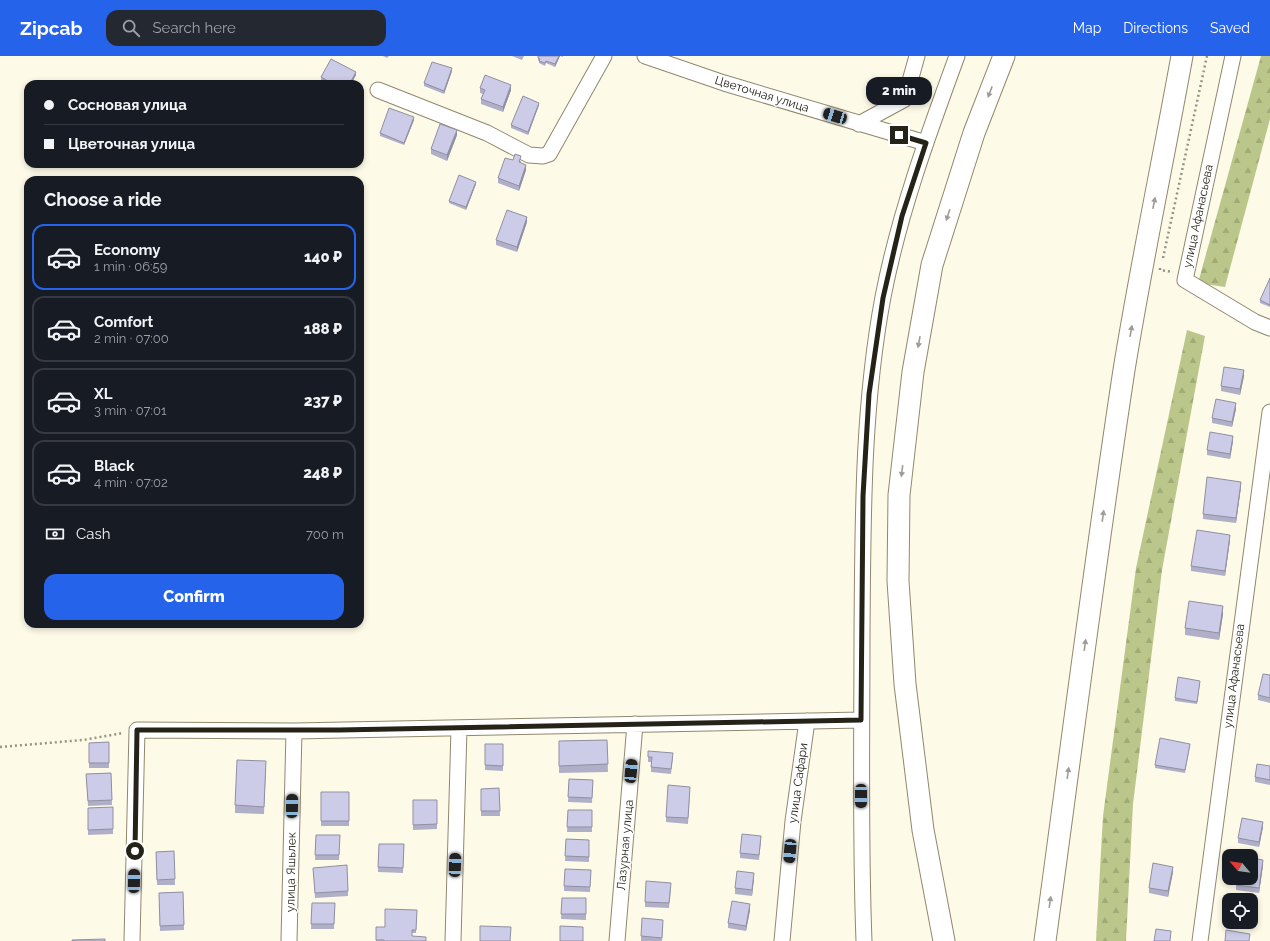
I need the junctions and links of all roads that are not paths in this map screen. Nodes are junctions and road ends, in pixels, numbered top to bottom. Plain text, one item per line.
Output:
1 (604, 56) edge
2 (645, 56) edge
3 (917, 56) edge
4 (957, 56) edge
5 (1004, 56) edge
6 (1233, 56) edge
7 (1180, 62) edge
8 (378, 90) dead end
9 (859, 124) junction
10 (926, 143) junction
11 (1270, 328) edge
12 (1270, 412) edge
13 (861, 720) junction
14 (807, 721) junction
15 (635, 724) junction
16 (459, 729) junction
17 (294, 731) junction
18 (132, 941) edge
19 (289, 941) edge
20 (453, 941) edge
21 (617, 941) edge
22 (782, 941) edge
23 (864, 941) edge
24 (944, 941) edge
25 (1045, 941) edge
26 (1200, 941) edge

1 - 8 street
2 - 9 street, Цветочная улица
3 - 9 street
4 - 10 street
5 -> 24 main road
6 - 11 street, улица Афанасьева
25 -> 7 main road
9 - 10 street, Цветочная улица
10 - 13 street
12 - 26 street, улица Афанасьева
13 - 14 street
13 - 23 street
14 - 15 street
14 - 22 street, улица Сафари
15 - 16 street
15 - 21 street, Лазурная улица
16 - 17 street
16 - 20 street
17 - 18 street
17 - 19 street, улица Яшьлек

